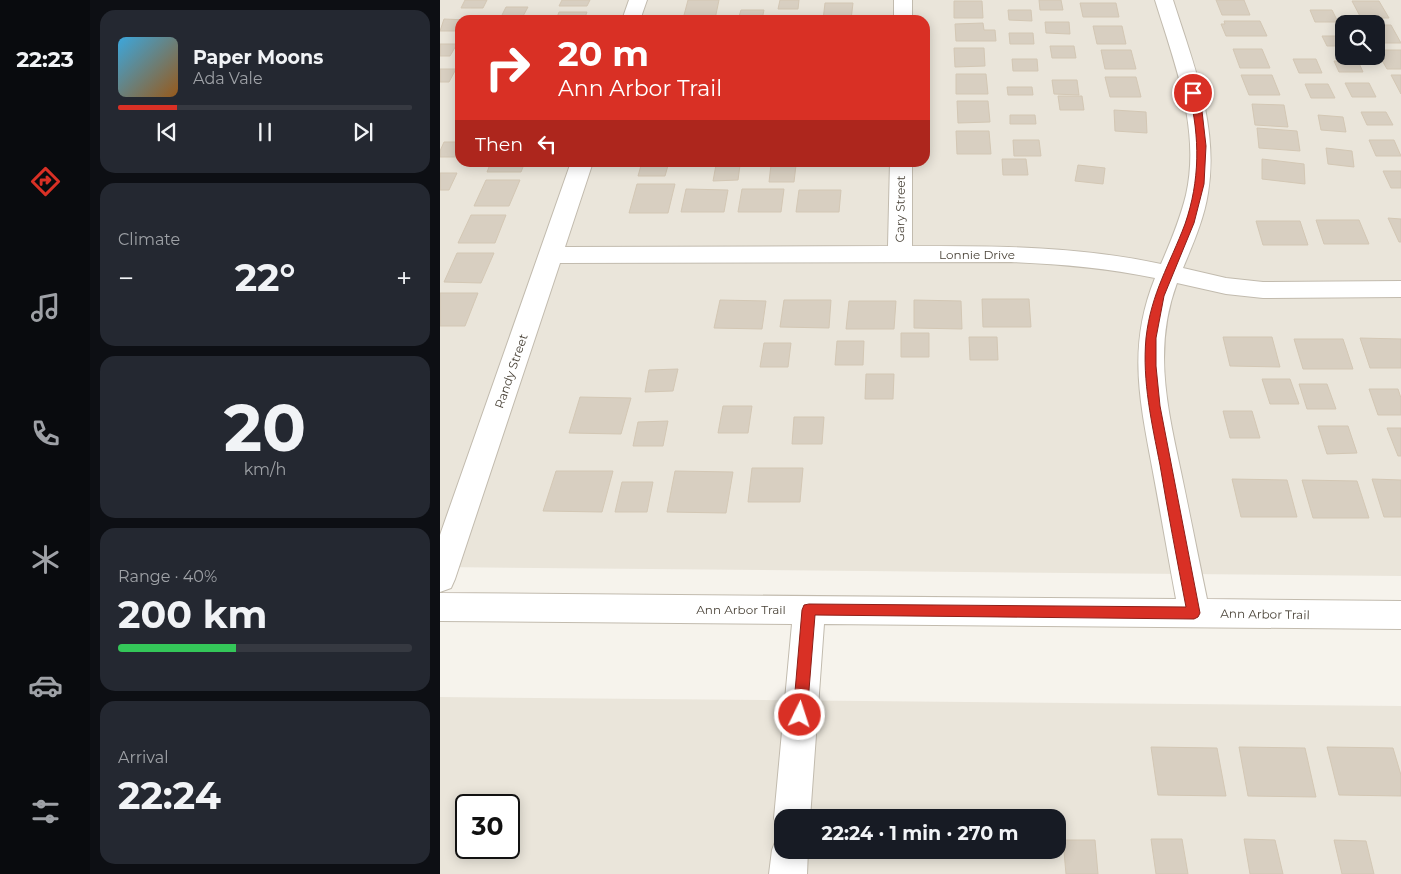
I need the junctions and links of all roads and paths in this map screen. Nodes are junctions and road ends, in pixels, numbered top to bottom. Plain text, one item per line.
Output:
1 (638, 0) edge
2 (903, 0) edge
3 (1164, 0) edge
4 (633, 15) edge
5 (903, 15) edge
6 (580, 167) edge
7 (901, 167) edge
8 (900, 254) junction
9 (551, 255) junction
10 (1168, 273) junction
11 (1401, 289) edge
12 (440, 579) edge
13 (440, 606) edge
14 (809, 610) junction
15 (1194, 613) junction
16 (1401, 615) edge
17 (793, 809) edge
18 (789, 859) edge
19 (788, 874) edge

1 - 4 street
2 - 5 street
3 - 10 street
6 - 9 street, Randy Street
7 - 8 street, Gary Street
8 - 9 street, Lonnie Drive
8 - 10 street, Lonnie Drive
9 - 12 street, Randy Street
10 - 11 street, Lonnie Drive
10 - 15 street
13 - 14 street, Ann Arbor Trail
14 - 15 street, Ann Arbor Trail
14 - 17 street
15 - 16 street, Ann Arbor Trail
18 - 19 street

